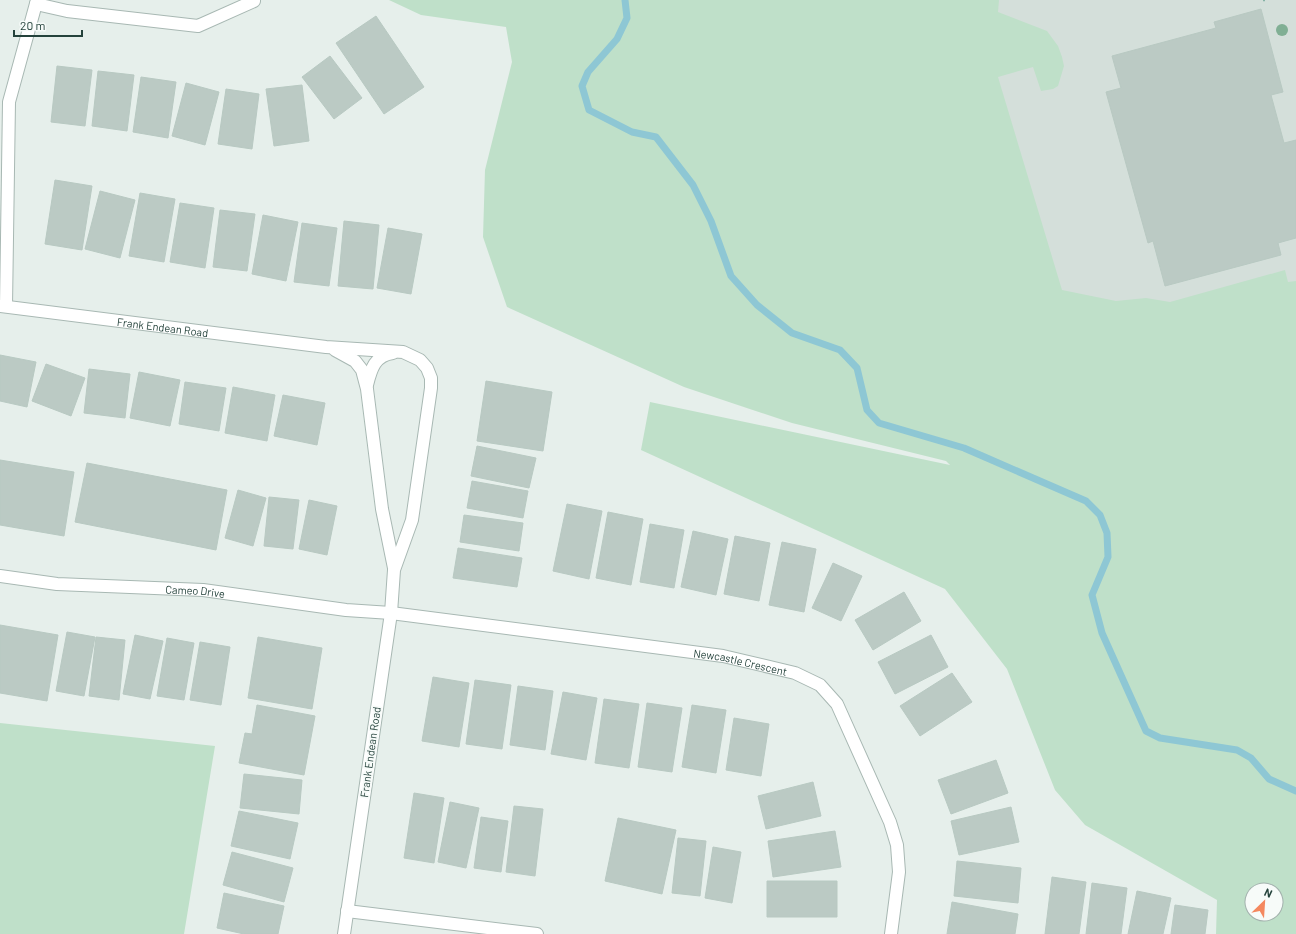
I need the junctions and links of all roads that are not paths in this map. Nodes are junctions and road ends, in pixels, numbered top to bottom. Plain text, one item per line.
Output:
1 (254, 1) edge
2 (36, 2) edge
3 (3, 306) edge
4 (326, 347) junction
5 (403, 352) junction
6 (367, 389) junction
7 (394, 570) junction
8 (0, 576) edge
9 (391, 613) junction
10 (347, 911) junction
11 (344, 934) edge
12 (537, 934) edge
13 (891, 934) edge

1 - 2 street
2 - 3 street
3 - 4 street, Frank Endean Road
4 - 5 street, Frank Endean Road
4 - 6 street, Frank Endean Road
5 - 6 street, Frank Endean Road
5 - 7 street, Frank Endean Road
6 - 7 street, Frank Endean Road
7 - 9 street, Frank Endean Road
8 - 9 street, Cameo Drive
9 - 10 street, Frank Endean Road
9 - 13 street, Newcastle Crescent
10 - 11 street, Frank Endean Road
10 - 12 street

